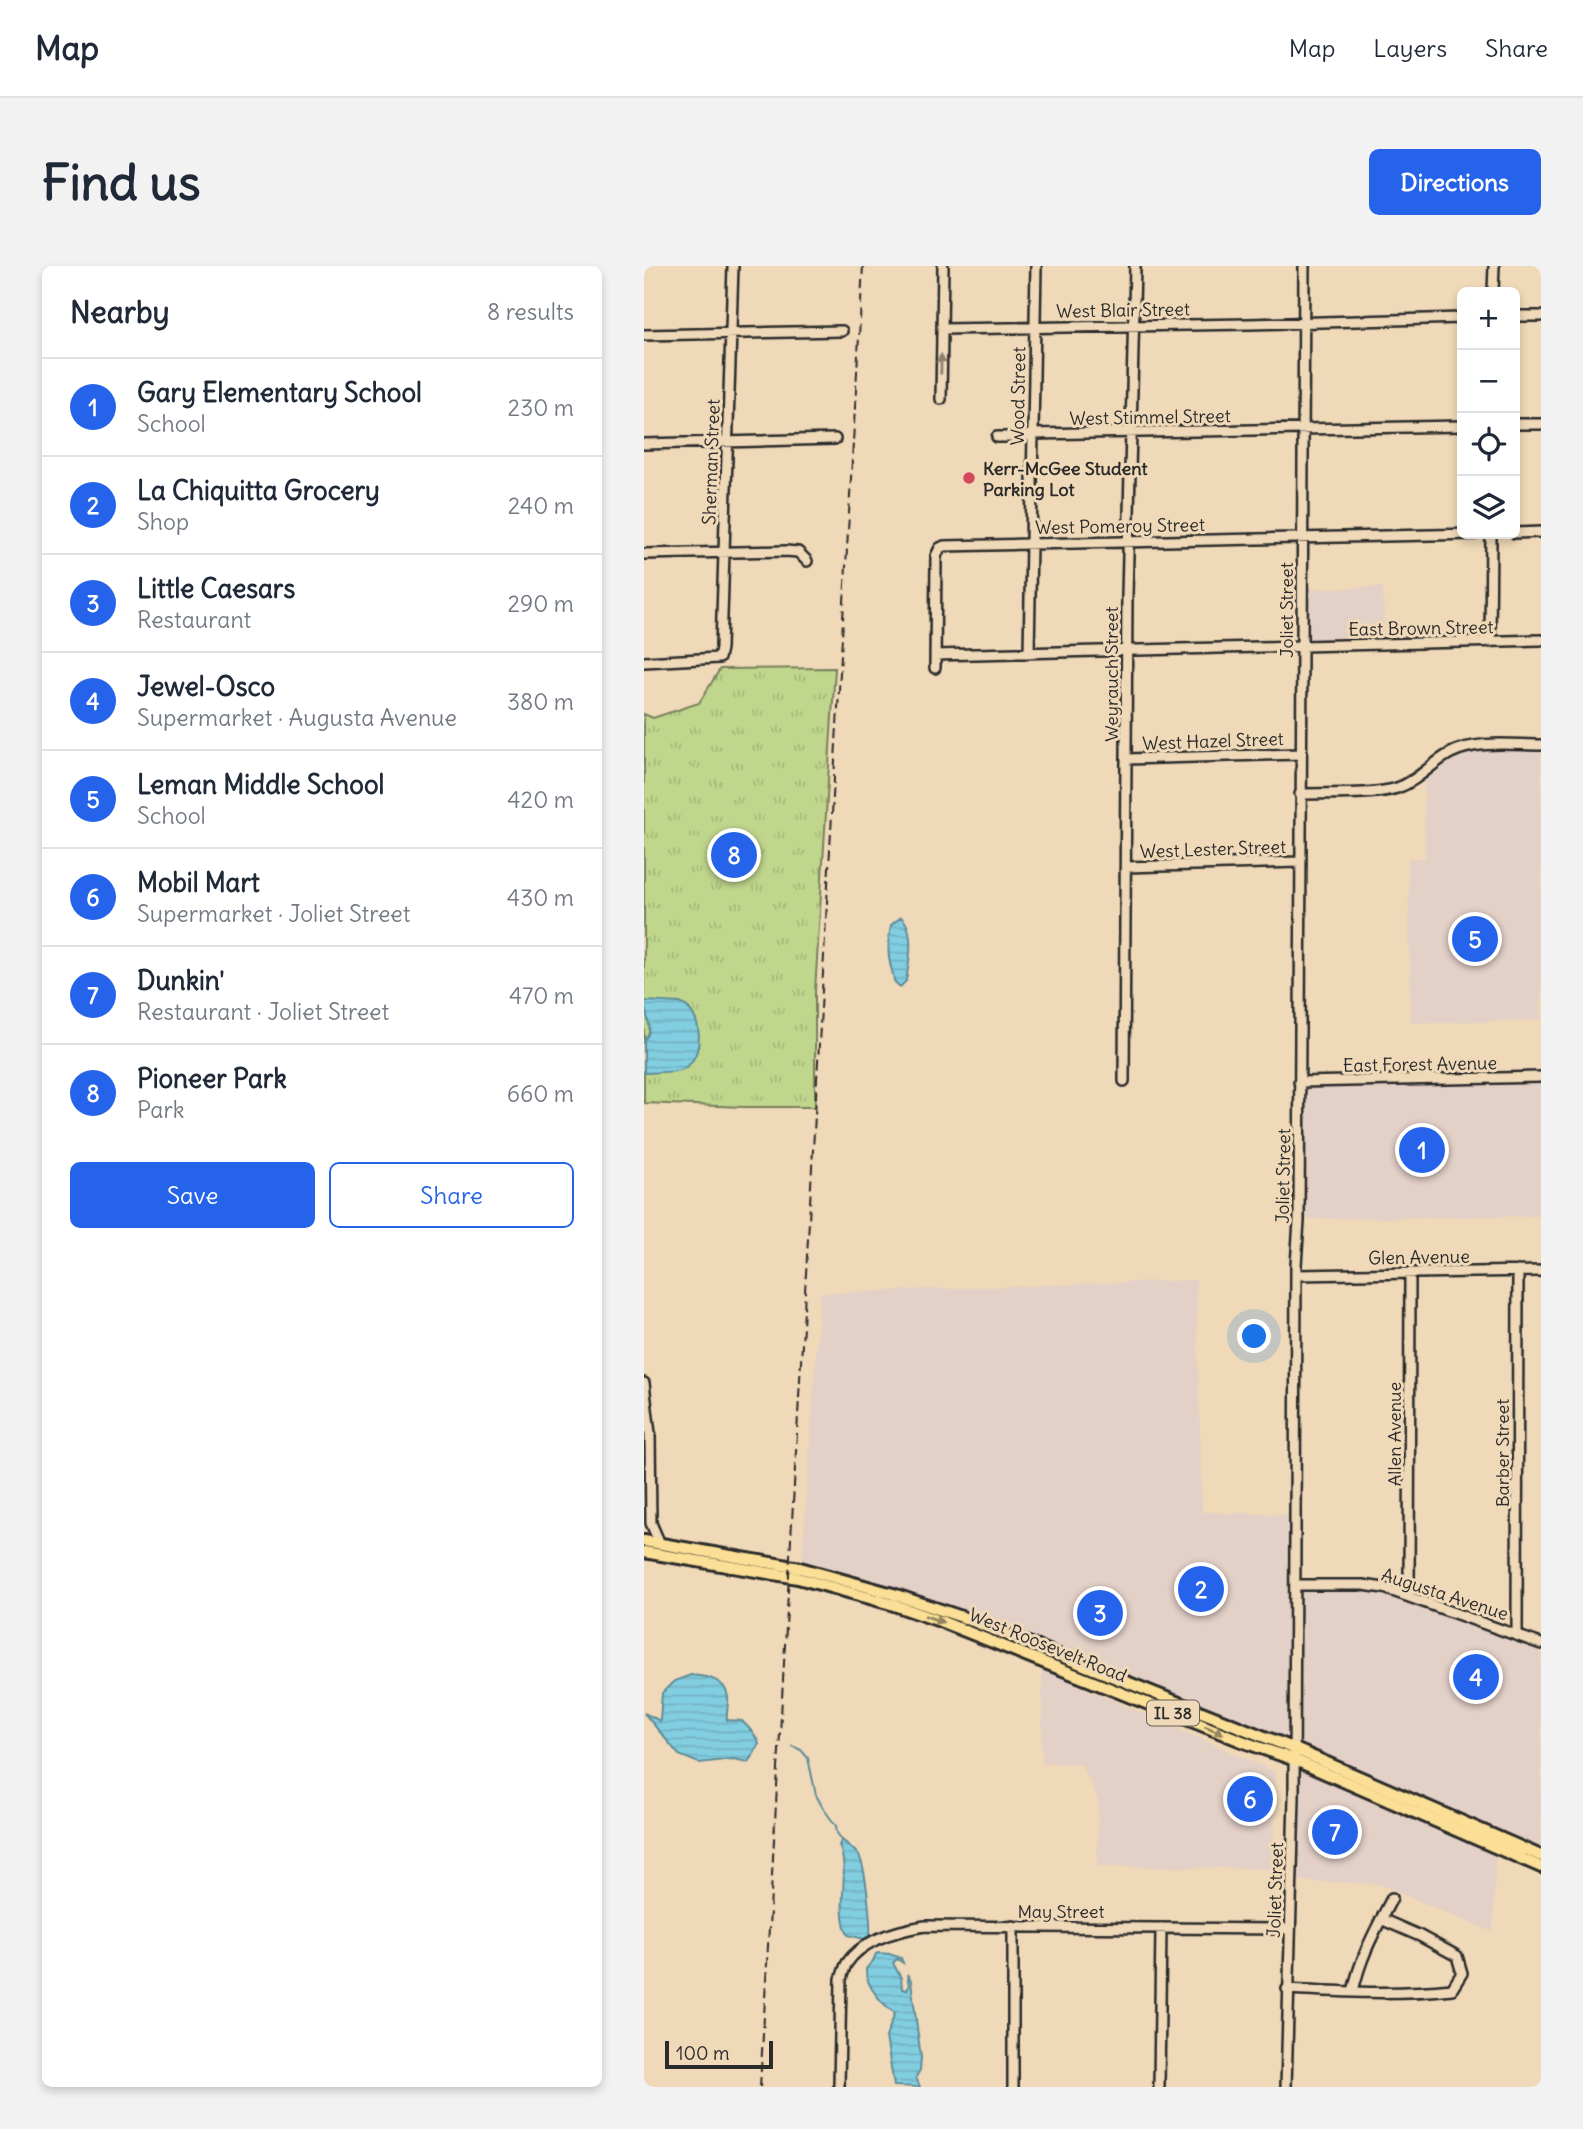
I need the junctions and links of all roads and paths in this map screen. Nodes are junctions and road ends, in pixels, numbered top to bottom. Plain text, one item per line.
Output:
1 (733, 266) edge
2 (943, 266) edge
3 (1036, 266) edge
4 (1135, 266) edge
5 (1304, 266) edge
6 (1494, 266) edge
7 (1493, 287) edge
8 (1520, 316) edge
9 (1541, 316) edge
10 (1457, 318) edge
11 (1304, 321) junction
12 (1134, 325) junction
13 (1035, 327) junction
14 (942, 329) junction
15 (842, 331) dead end
16 (731, 334) junction
17 (644, 335) edge
18 (941, 399) dead end
19 (1520, 424) edge
20 (1541, 424) edge
21 (1457, 426) edge
22 (1303, 429) junction
23 (1132, 433) junction
24 (1032, 435) junction
25 (998, 438) dead end
26 (835, 439) dead end
27 (727, 442) junction
28 (644, 444) edge
29 (1541, 532) edge
30 (1520, 533) edge
31 (1457, 534) edge
32 (1302, 538) junction
33 (1491, 539) edge
34 (1130, 542) junction
35 (1032, 544) junction
36 (723, 552) junction
37 (644, 555) edge
38 (807, 561) dead end
39 (1541, 640) edge
40 (1490, 642) junction
41 (1301, 646) junction
42 (1128, 651) junction
43 (1029, 653) junction
44 (935, 655) junction
45 (644, 662) edge
46 (935, 668) dead end
47 (1541, 745) edge
48 (1301, 754) junction
49 (1127, 759) junction
50 (1300, 794) junction
51 (1300, 862) junction
52 (1126, 867) junction
53 (1541, 1077) edge
54 (1124, 1082) dead end
55 (1299, 1082) junction
56 (1518, 1271) junction
57 (1541, 1271) edge
58 (1410, 1273) junction
59 (1297, 1275) junction
60 (644, 1383) edge
61 (651, 1523) junction
62 (644, 1532) edge
63 (644, 1542) edge
64 (660, 1544) junction
65 (644, 1552) edge
66 (1296, 1585) junction
67 (1409, 1596) junction
68 (1517, 1635) junction
69 (1541, 1644) edge
70 (1295, 1755) junction
71 (1541, 1856) edge
72 (1541, 1867) edge
73 (1392, 1898) dead end
74 (1381, 1919) junction
75 (1013, 1926) junction
76 (1161, 1927) junction
77 (1289, 1929) junction
78 (1287, 1989) junction
79 (1353, 1992) junction
80 (839, 2087) edge
81 (1013, 2087) edge
82 (1159, 2087) edge
83 (1286, 2087) edge

1 - 16 street, Sherman Street
2 - 14 street
3 - 13 street, Wood Street
4 - 12 street, Weyrauch Street
5 - 11 street, Joliet Street
6 - 7 street
8 - 9 street
10 - 11 street, West Blair Street
11 - 12 street, West Blair Street
11 - 22 street, Joliet Street
12 - 13 street, West Blair Street
12 - 23 street, Weyrauch Street
13 - 14 street, West Blair Street
13 - 24 street, Wood Street
18 -> 14 street
15 - 16 street
16 - 17 street
16 - 27 street, Sherman Street
19 - 20 street
21 - 22 street, West Stimmel Street
22 - 23 street, West Stimmel Street
22 - 32 street, Joliet Street
23 - 24 street, West Stimmel Street
23 - 34 street, Weyrauch Street
24 - 25 street, West Stimmel Street
24 - 35 street, Wood Street
26 - 27 street
27 - 28 street
27 - 36 street, Sherman Street
29 - 30 street
31 - 32 street, West Pomeroy Street
32 - 34 street, West Pomeroy Street
32 - 41 street, Joliet Street
33 - 40 street
34 - 35 street, West Pomeroy Street
34 - 42 street, Weyrauch Street
35 - 43 street, Wood Street
35 - 44 street, West Pomeroy Street
36 - 37 street
36 - 38 street
36 - 45 street, Sherman Street
39 - 40 street, East Brown Street
40 - 41 street, East Brown Street
41 - 42 street, East Brown Street
41 - 48 street, Joliet Street
42 - 43 street, East Brown Street
42 - 49 street, Weyrauch Street
43 - 44 street, East Brown Street
44 - 46 street
47 - 50 street
48 - 49 street, West Hazel Street
48 - 50 street, Joliet Street
49 - 52 street, Weyrauch Street
50 - 51 street, Joliet Street
51 - 52 street, West Lester Street
51 - 55 street, Joliet Street
52 - 54 street, Weyrauch Street
53 - 55 street, East Forest Avenue
55 - 59 street, Joliet Street
56 - 57 street, Glen Avenue
56 - 58 street, Glen Avenue
56 - 68 street, Barber Street
58 - 59 street, Glen Avenue
58 - 67 street, Allen Avenue
59 - 66 street, Joliet Street
60 - 61 street
61 - 62 street
61 - 64 street
63 - 64 main road, West Roosevelt Road / IL 38
64 - 70 main road, West Roosevelt Road / IL 38
65 -> 70 main road, West Roosevelt Road / IL 38
66 - 67 street, Augusta Avenue
66 - 70 street, Joliet Street
67 - 68 street, Augusta Avenue
68 - 69 street, Augusta Avenue
70 - 71 main road, West Roosevelt Road / IL 38
70 - 72 main road, West Roosevelt Road / IL 38
70 - 77 street, Joliet Street
73 - 74 street
74 - 79 street
74 - 79 street
75 - 76 street, May Street
75 - 80 street, May Street
75 - 81 street
76 - 77 street, May Street
76 - 82 street
77 - 78 street, Joliet Street
78 - 79 street
78 - 83 street, Joliet Street

